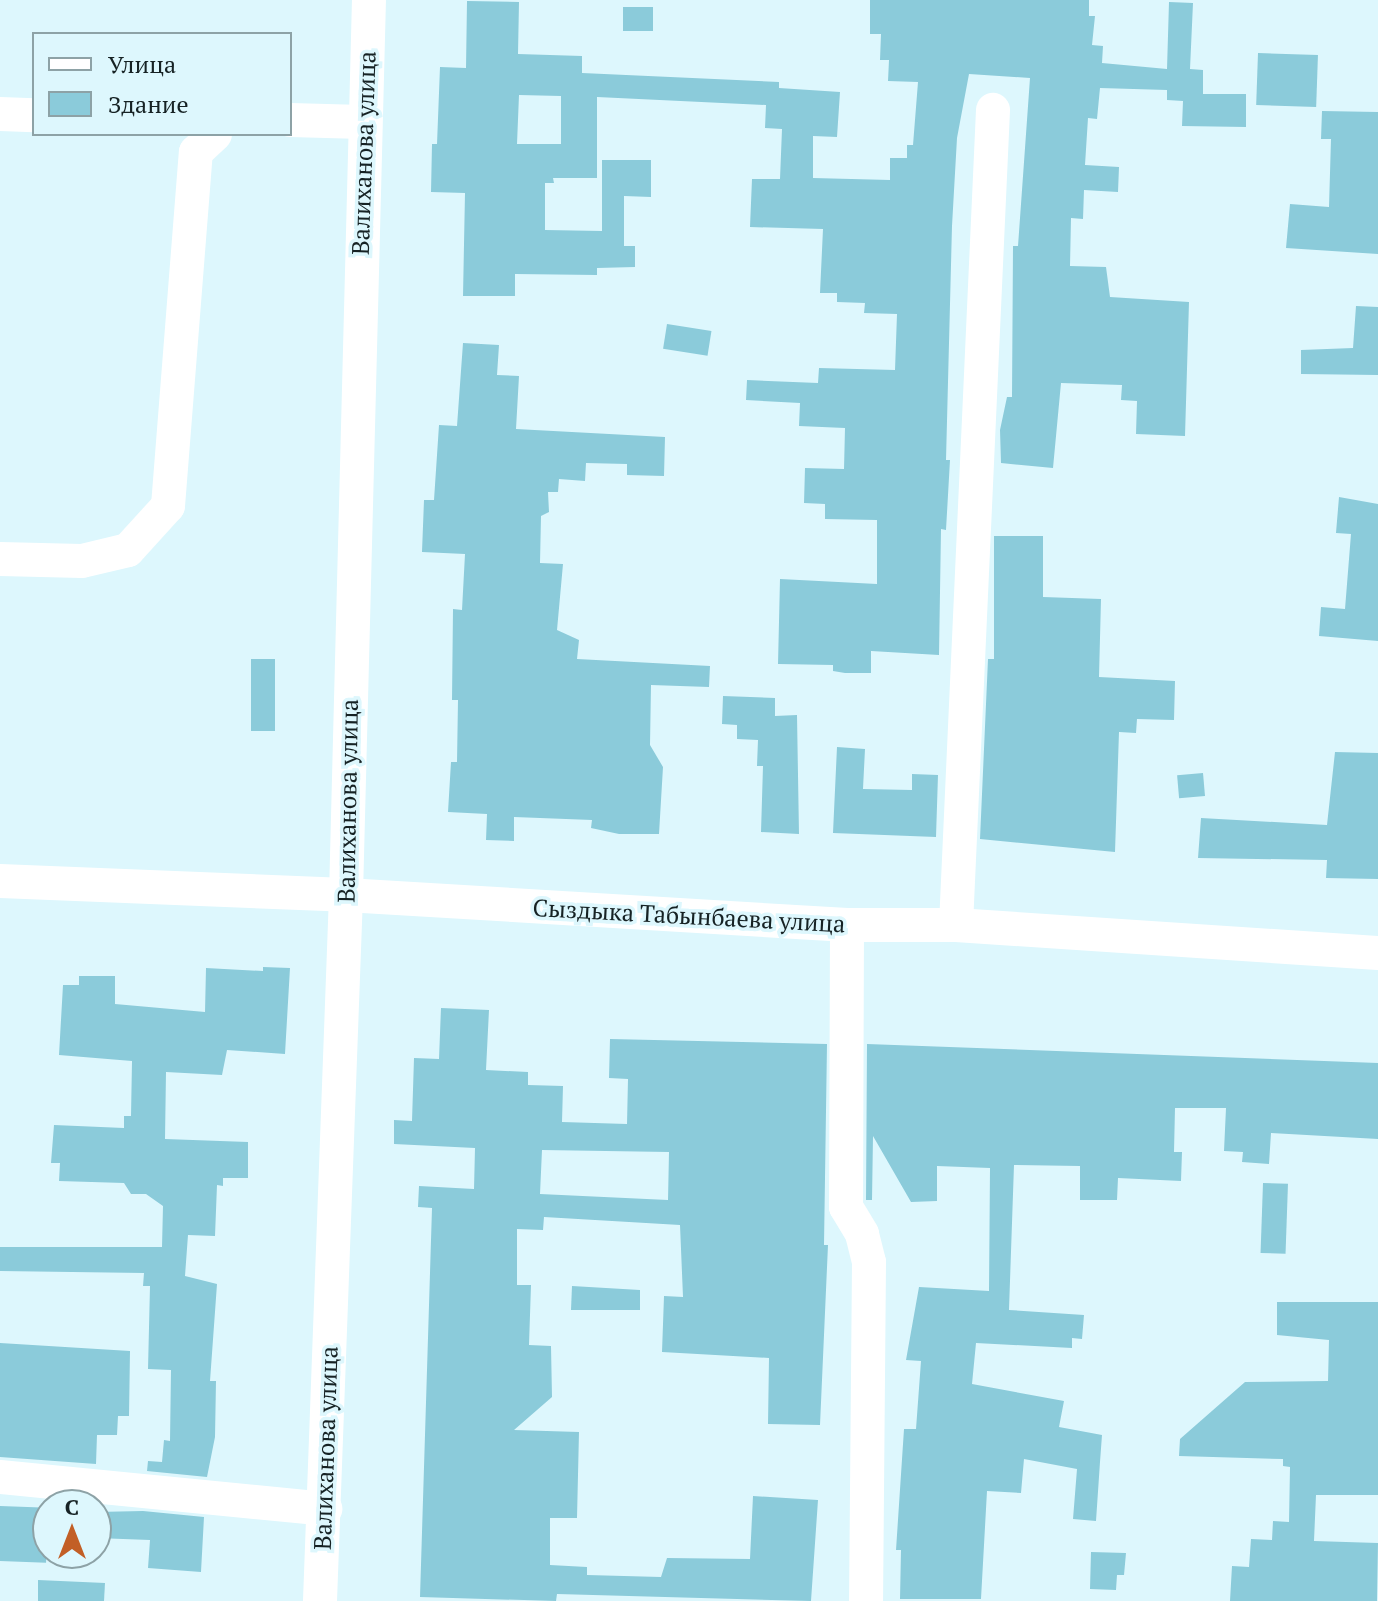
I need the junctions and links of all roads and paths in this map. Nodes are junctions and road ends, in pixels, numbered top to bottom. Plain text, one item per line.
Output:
1 (369, 0) edge
2 (993, 110) dead end
3 (0, 114) edge
4 (32, 115) edge
5 (292, 120) edge
6 (363, 122) junction
7 (213, 136) edge
8 (0, 559) edge
9 (0, 881) edge
10 (346, 895) junction
11 (847, 925) junction
12 (956, 925) junction
13 (1378, 953) edge
14 (0, 1477) edge
15 (325, 1509) junction
16 (320, 1601) edge
17 (866, 1601) edge

1 - 6 street, Валиханова улица
2 - 12 street
3 - 4 street
5 - 6 street
6 - 10 street, Валиханова улица
7 - 8 street
9 - 10 street, Сыздыка Табынбаева улица
10 - 11 street, Сыздыка Табынбаева улица
10 - 15 street, Валиханова улица
11 - 12 street, Сыздыка Табынбаева улица
11 - 17 street
12 - 13 street, Сыздыка Табынбаева улица
14 - 15 street
15 - 16 street, Валиханова улица

